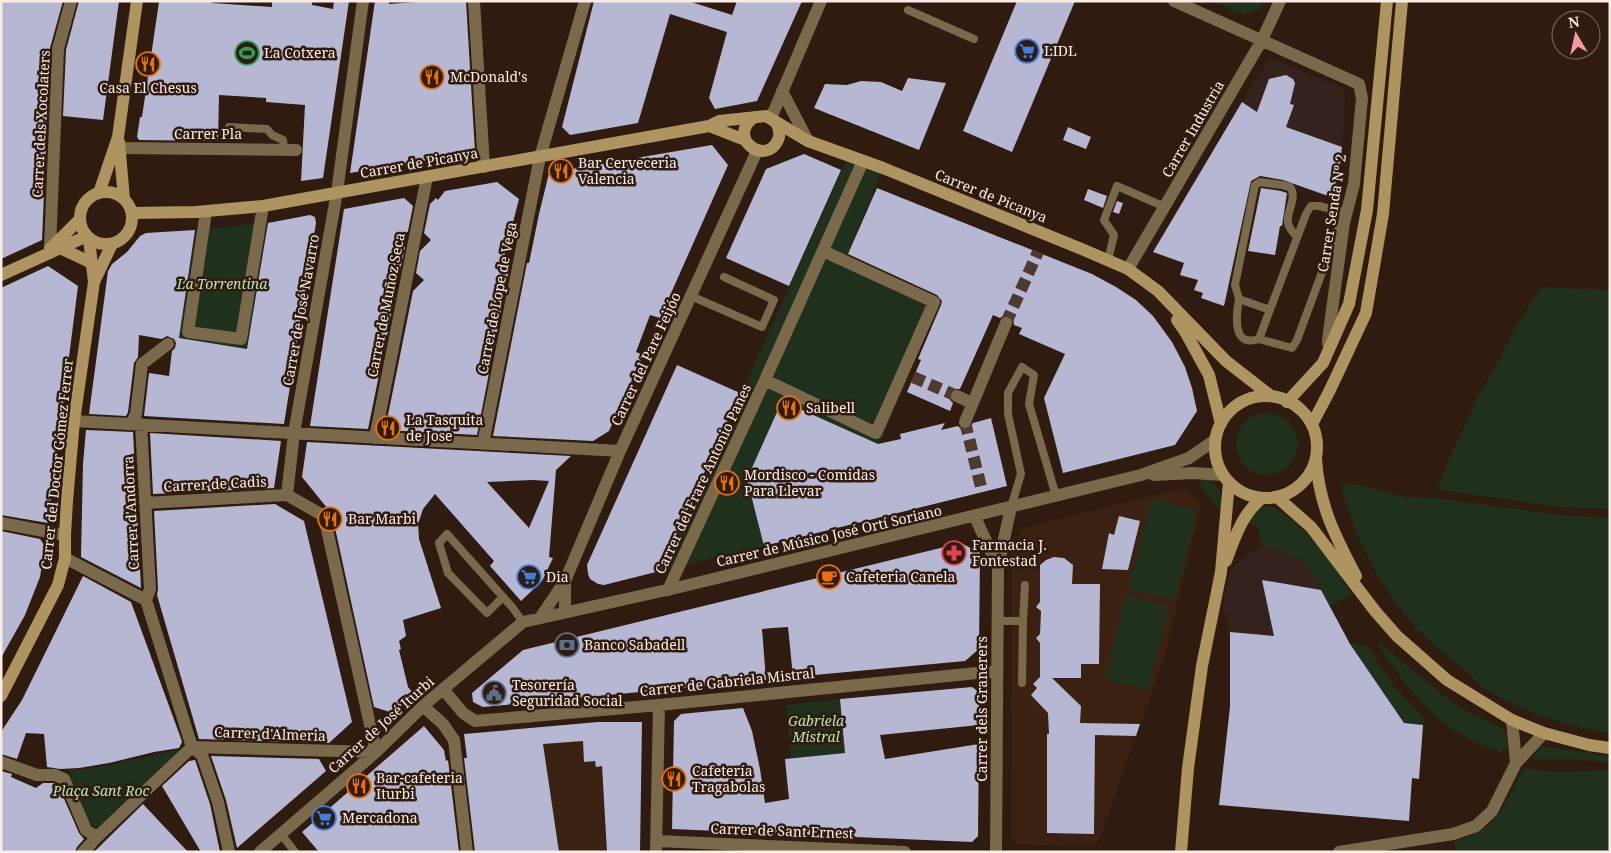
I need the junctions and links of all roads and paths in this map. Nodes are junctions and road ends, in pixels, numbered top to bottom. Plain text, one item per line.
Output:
1 (71, 1) edge
2 (137, 1) edge
3 (363, 1) edge
4 (474, 1) edge
5 (585, 1) edge
6 (821, 1) edge
7 (1174, 1) edge
8 (1280, 1) edge
9 (1387, 1) edge
10 (1402, 1) edge
11 (908, 10) dead end
12 (974, 39) dead end
13 (1262, 40) junction
14 (782, 91) junction
15 (755, 117) junction
16 (773, 120) junction
17 (709, 126) junction
18 (229, 127) dead end
19 (745, 140) junction
20 (808, 141) junction
21 (777, 142) junction
22 (119, 143) junction
23 (290, 150) joint
24 (757, 150) junction
25 (540, 157) junction
26 (863, 161) junction
27 (484, 167) junction
28 (427, 177) junction
29 (337, 192) junction
30 (99, 193) junction
31 (124, 199) junction
32 (263, 206) junction
33 (1164, 207) junction
34 (132, 212) junction
35 (206, 212) junction
36 (1346, 218) junction
37 (80, 219) junction
38 (88, 237) junction
39 (1297, 237) junction
40 (112, 244) junction
41 (52, 250) junction
42 (823, 251) junction
43 (1108, 260) junction
44 (92, 263) junction
45 (1128, 269) junction
46 (1, 275) edge
47 (724, 277) dead end
48 (94, 282) junction
49 (1158, 291) junction
50 (691, 296) junction
51 (1239, 299) junction
52 (1270, 310) junction
53 (1006, 323) tunnel mouth
54 (1259, 339) junction
55 (168, 344) dead end
56 (1329, 348) junction
57 (765, 380) junction
58 (957, 396) tunnel mouth
59 (1271, 396) junction
60 (1287, 402) junction
61 (972, 403) junction
62 (74, 421) junction
63 (965, 422) tunnel mouth
64 (136, 424) junction
65 (1221, 424) junction
66 (1312, 424) junction
67 (294, 434) junction
68 (375, 438) junction
69 (1216, 440) junction
70 (483, 444) junction
71 (620, 451) junction
72 (1316, 458) junction
73 (1142, 475) junction
74 (1226, 479) junction
75 (287, 495) junction
76 (1056, 496) junction
77 (1277, 497) junction
78 (1262, 498) junction
79 (145, 503) junction
80 (1011, 507) junction
81 (975, 517) junction
82 (1, 523) edge
83 (65, 535) junction
84 (65, 558) junction
85 (998, 566) junction
86 (1221, 572) junction
87 (565, 580) junction
88 (1025, 585) dead end
89 (668, 590) junction
90 (503, 597) junction
91 (146, 600) junction
92 (1375, 611) junction
93 (566, 612) junction
94 (540, 618) junction
95 (998, 621) junction
96 (1022, 621) junction
97 (523, 622) junction
98 (997, 670) junction
99 (1022, 683) dead end
100 (443, 689) junction
101 (1, 696) edge
102 (659, 705) junction
103 (423, 706) junction
104 (1512, 720) junction
105 (1544, 733) junction
106 (192, 747) junction
107 (1610, 748) edge
108 (376, 752) junction
109 (1, 762) edge
110 (1516, 763) junction
111 (281, 834) junction
112 (97, 837) junction
113 (657, 846) edge
114 (86, 851) edge
115 (229, 852) edge
116 (260, 852) edge
117 (295, 852) edge
118 (467, 852) edge
119 (906, 852) edge
120 (996, 852) edge
121 (1181, 852) edge
122 (1339, 852) edge

1 - 41 street, Carrer dels Xocolaters
2 - 22 street
3 - 29 street, Carrer de José Navarro
4 - 27 street
5 - 25 street, Carrer de Lope de Vega
6 - 14 street
7 - 13 street
8 - 13 street, Carrer Industria
9 - 56 street
10 - 66 street
11 - 12 lane
13 - 33 street, Carrer Industria
13 - 36 street, Carrer Senda Nº 2
14 - 16 street
14 - 20 street
15 - 16 street
15 - 17 street, Carrer de Picanya
15 - 19 street
16 - 20 street, Carrer de Picanya
16 - 21 street
17 - 19 street
17 - 25 street, Carrer de Picanya
18 - 23 lane
19 - 24 street
20 - 21 street, Carrer de Picanya
20 - 26 street, Carrer de Picanya
21 - 24 street
22 - 23 street, Carrer Pla
22 - 30 street
22 - 31 street
24 - 50 street, Carrer del Pare Feijóo
25 - 27 street, Carrer de Picanya
25 - 70 street, Carrer de Lope de Vega
26 - 42 street, Carrer del Frare Antonio Panes
26 - 43 street, Carrer de Picanya
27 - 28 street, Carrer de Picanya
28 - 29 street, Carrer de Picanya
28 - 68 street, Carrer de Muñoz Seca
29 - 32 street, Carrer de Picanya
29 - 67 street, Carrer de José Navarro
30 - 31 street
30 - 37 street
31 - 34 street
32 - 35 street, Carrer de Picanya
32 - 35 street
33 - 43 lane
33 - 45 street, Carrer Industria
34 - 35 street, Carrer de Picanya
34 - 40 street
36 - 39 lane
36 - 54 lane
36 - 56 street, Carrer Senda Nº 2
37 - 38 street
37 - 41 street
38 - 40 street
38 - 41 street
38 - 44 street, Carrer del Doctor Gómez Ferrer
39 - 51 lane
39 - 52 lane
40 - 48 street, Carrer del Doctor Gómez Ferrer
41 - 44 street
41 - 46 street
42 - 57 street, Carrer del Frare Antonio Panes
42 - 57 street, Carrer del Frare Antonio Panes
43 - 45 street, Carrer de Picanya
44 - 48 street, Carrer del Doctor Gómez Ferrer
45 - 49 street, Carrer de Picanya
47 - 50 lane
48 - 62 street, Carrer del Doctor Gómez Ferrer
49 - 59 street, Carrer de Picanya
49 - 65 street, Carrer de Picanya
50 - 71 street, Carrer del Pare Feijóo
51 - 52 lane
51 - 54 lane
52 - 54 lane
53 - 61 street
55 - 64 street, Carrer d'Andorra
56 - 60 street
57 - 89 street, Carrer del Frare Antonio Panes
58 - 61 street
59 - 60 street
59 - 65 street
60 - 66 street
61 - 63 street
62 - 64 street
62 - 83 street, Carrer del Doctor Gómez Ferrer
64 - 67 street
64 - 79 street, Carrer d'Andorra
65 - 69 street
66 - 72 street
67 - 68 street
67 - 75 street, Carrer de José Navarro
68 - 70 street
69 - 73 street, Carrer de Músico José Ortí Soriano
69 - 74 street
70 - 71 street
71 - 87 street, Carrer del Pare Feijóo
72 - 77 street
72 - 92 street
73 - 74 street, Carrer de Músico José Ortí Soriano
73 - 76 street, Carrer de Músico José Ortí Soriano
74 - 78 street
74 - 86 street
75 - 79 street, Carrer de Cadis
75 - 108 street
76 - 80 street, Carrer de Músico José Ortí Soriano
76 - 80 lane
77 - 78 street
77 - 92 street
78 - 86 street
79 - 91 street, Carrer d'Andorra
80 - 81 street, Carrer de Músico José Ortí Soriano
80 - 85 street, Carrer dels Granerers
81 - 85 street, Carrer dels Granerers
81 - 89 street, Carrer de Músico José Ortí Soriano
82 - 83 street
83 - 84 street, Carrer del Doctor Gómez Ferrer
84 - 91 street
84 - 101 street, Carrer del Doctor Gómez Ferrer
85 - 95 street, Carrer dels Granerers
86 - 121 street
87 - 93 street, Carrer del Pare Feijóo
87 - 94 street, Carrer del Pare Feijóo
88 - 96 lane
89 - 93 street, Carrer de Músico José Ortí Soriano
90 - 90 lane
90 - 97 lane
91 - 106 street
92 - 104 street
93 - 94 street, Carrer de Músico José Ortí Soriano
94 - 97 street, Carrer de Músico José Ortí Soriano
95 - 96 lane
95 - 98 street, Carrer dels Granerers
96 - 99 lane
97 - 100 street, Carrer de José Iturbi
98 - 102 street, Carrer de Gabriela Mistral
98 - 120 street, Carrer dels Granerers
100 - 102 street, Carrer de Gabriela Mistral
100 - 103 street, Carrer de José Iturbi
102 - 113 street
103 - 108 street, Carrer de José Iturbi
103 - 118 street
104 - 105 street
104 - 110 street
105 - 107 street
105 - 110 street
106 - 108 street, Carrer d'Almeria
106 - 112 street
106 - 115 street
108 - 111 street, Carrer de José Iturbi
109 - 112 street
110 - 122 street
111 - 116 street, Carrer de José Iturbi
111 - 117 lane
112 - 114 street
113 - 119 street, Carrer de Sant Ernest

